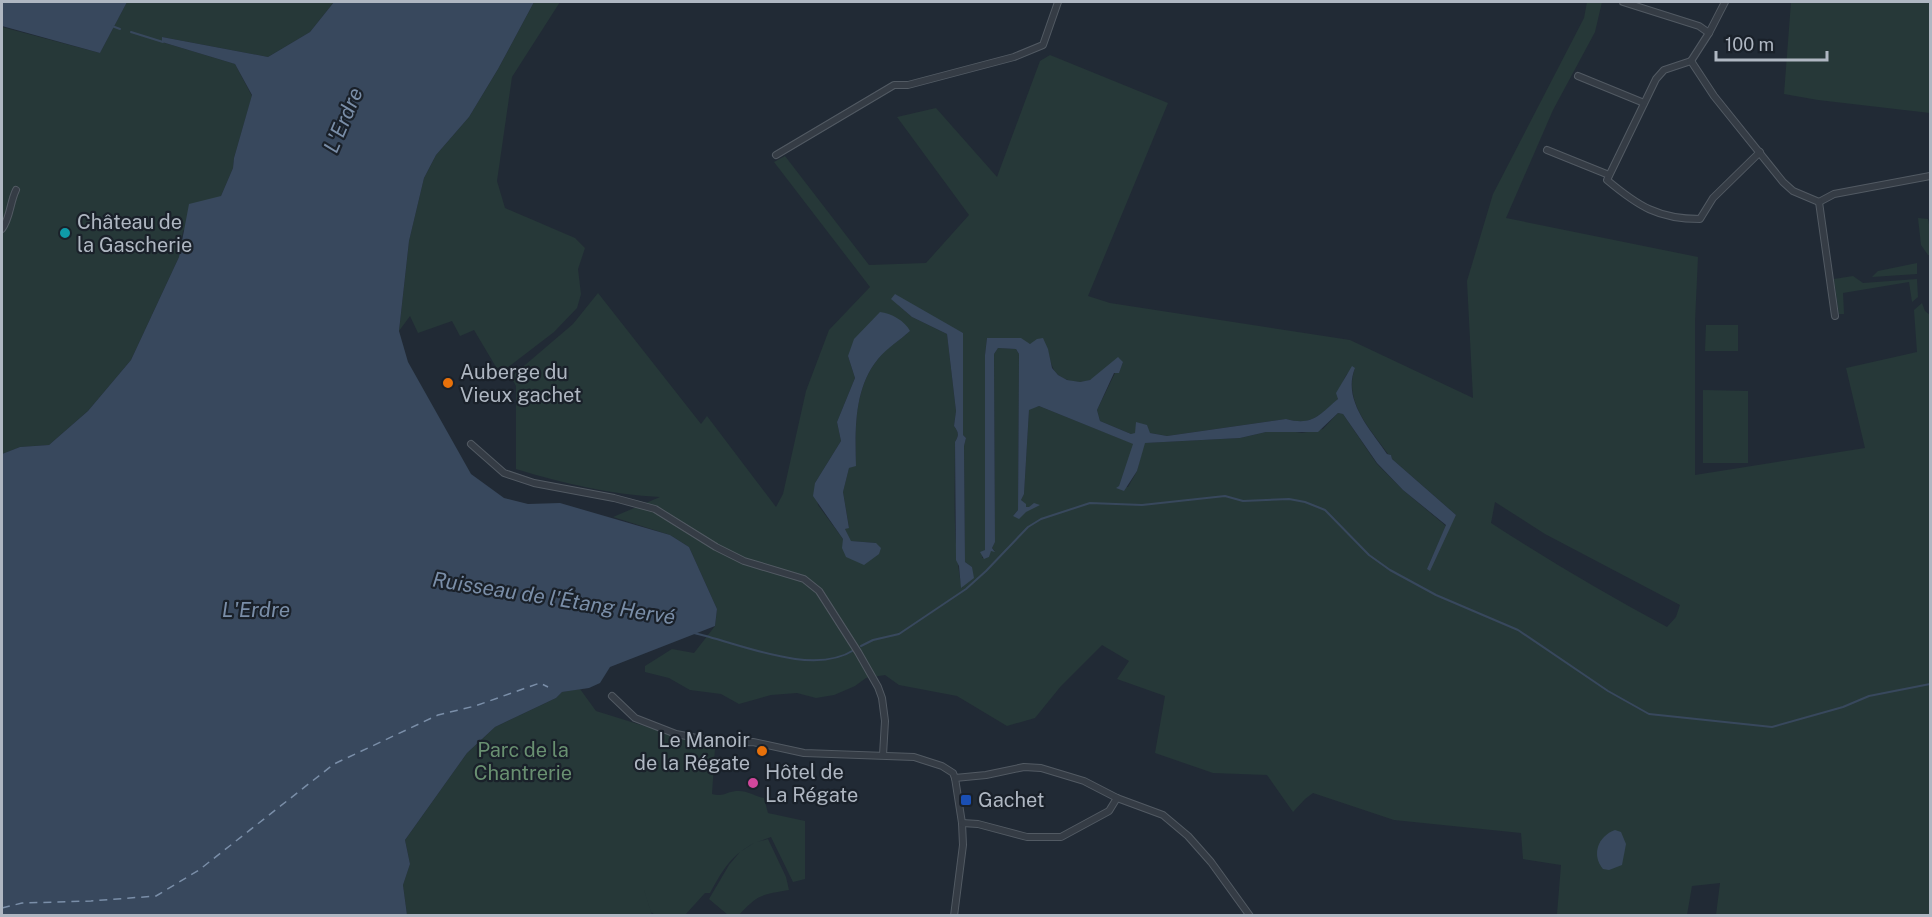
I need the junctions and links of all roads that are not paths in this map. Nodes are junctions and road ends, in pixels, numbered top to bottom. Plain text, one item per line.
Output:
1 (1058, 2) edge
2 (1623, 2) edge
3 (1725, 2) edge
4 (1709, 33) junction
5 (1691, 61) junction
6 (1578, 76) dead end
7 (1644, 104) junction
8 (1547, 150) dead end
9 (1760, 152) junction
10 (776, 155) dead end
11 (1609, 175) junction
12 (1930, 176) edge
13 (16, 190) dead end
14 (1819, 202) junction
15 (2, 229) edge
16 (1835, 316) dead end
17 (471, 444) dead end
18 (612, 696) dead end
19 (883, 755) junction
20 (956, 778) junction
21 (1117, 798) junction
22 (962, 823) junction
23 (954, 915) edge
24 (1250, 915) edge

1 - 10 street
2 - 4 street
3 - 4 street
4 - 5 street
5 - 7 street
5 - 9 street
6 - 7 street
7 - 11 street
8 - 11 street
9 - 11 street
9 - 14 street
12 - 14 street
13 - 15 street
14 - 16 street
17 - 19 street
18 - 19 street
19 - 20 street
20 - 21 street
20 - 22 street
21 - 22 street
21 - 24 street
22 - 23 street

